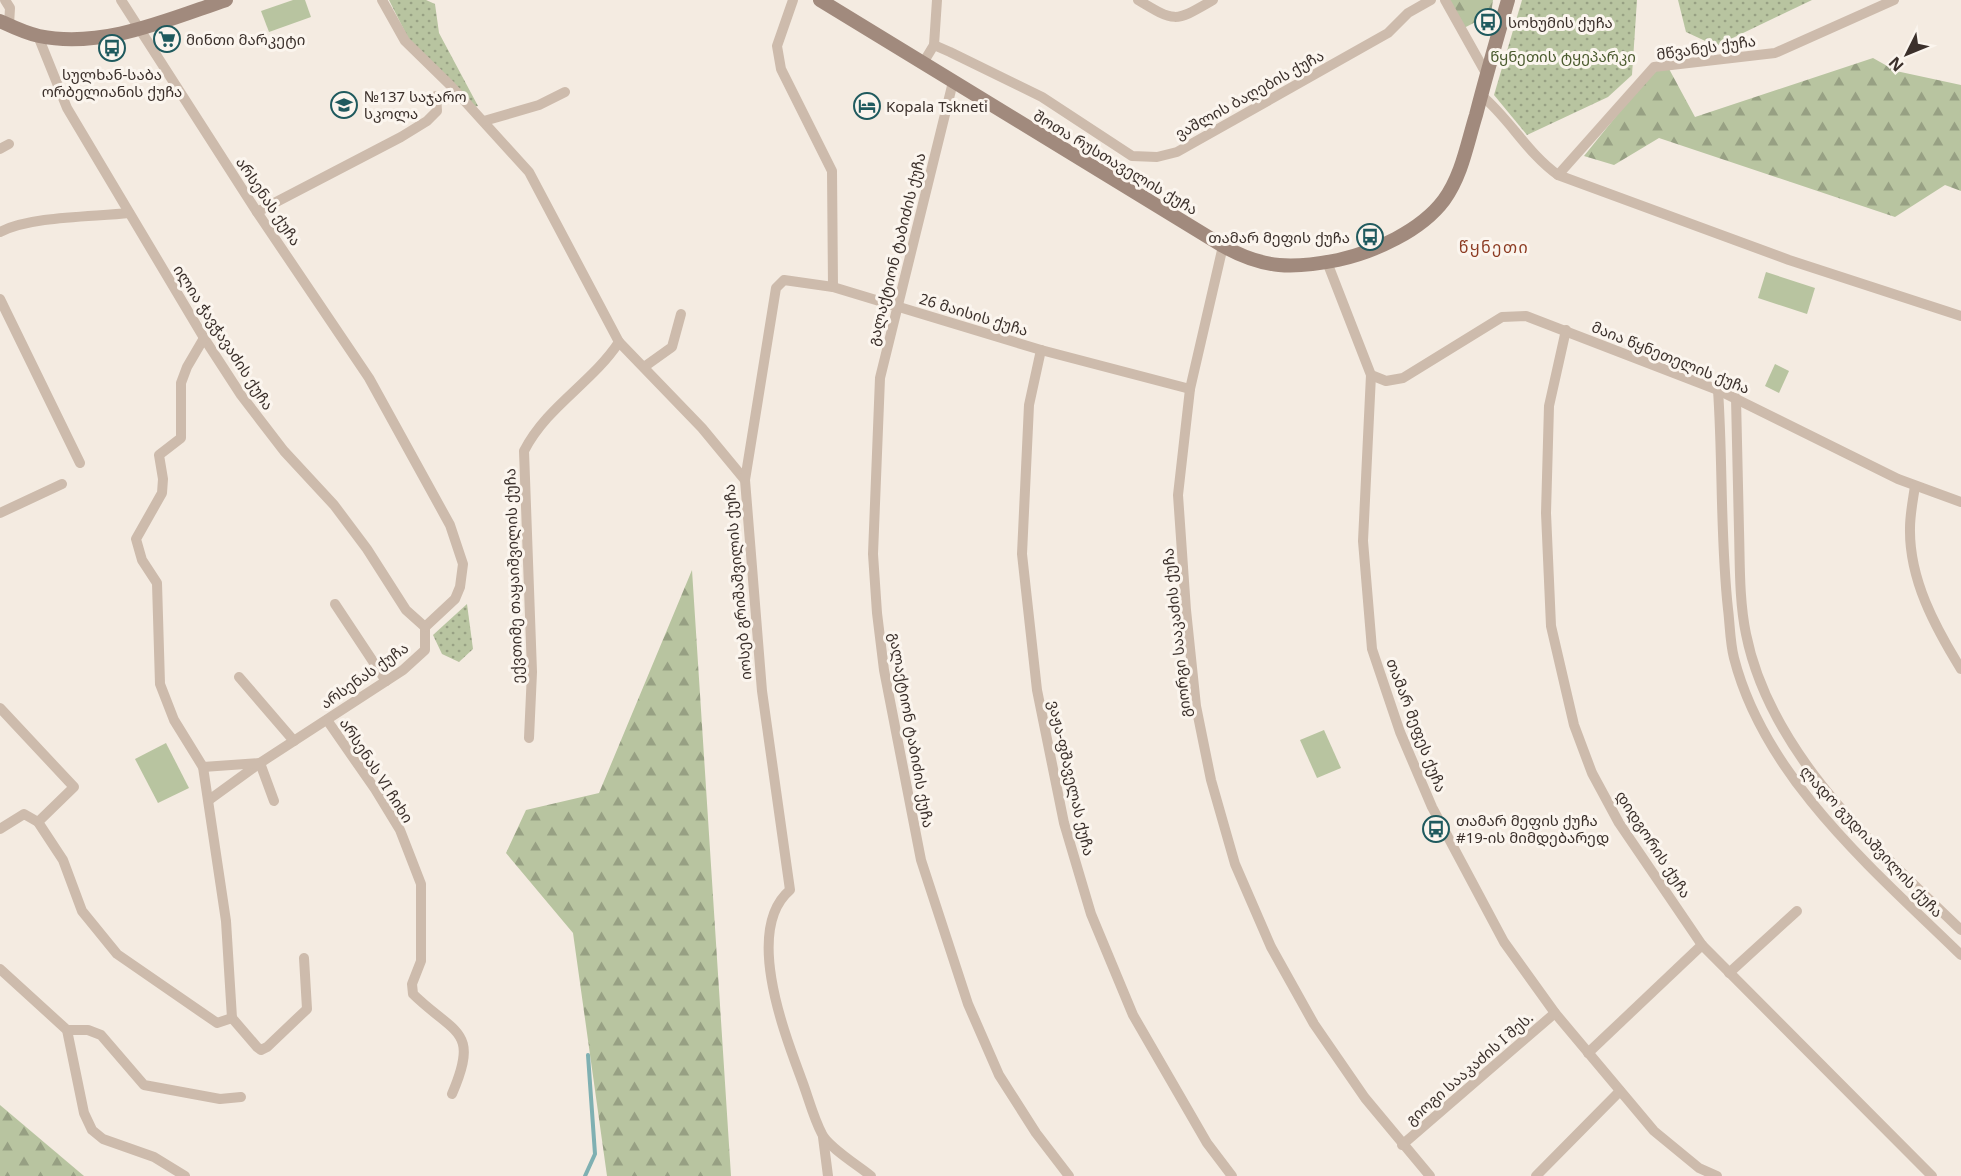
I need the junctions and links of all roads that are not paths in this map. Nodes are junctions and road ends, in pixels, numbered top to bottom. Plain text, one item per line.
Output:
1 (5, 0) edge
2 (122, 0) edge
3 (226, 0) edge
4 (382, 0) edge
5 (793, 0) edge
6 (820, 0) edge
7 (937, 0) edge
8 (1138, 0) edge
9 (1214, 0) edge
10 (1431, 0) edge
11 (1445, 0) edge
12 (1508, 0) edge
13 (1894, 0) edge
14 (194, 5) edge
15 (5, 23) edge
16 (139, 28) junction
17 (38, 36) junction
18 (934, 45) junction
19 (923, 63) junction
20 (1487, 75) junction
21 (953, 82) junction
22 (565, 92) dead end
23 (1481, 95) junction
24 (436, 96) dead end
25 (484, 121) junction
26 (1558, 175) junction
27 (257, 212) junction
28 (129, 213) junction
29 (0, 232) edge
30 (1223, 246) junction
31 (1327, 262) junction
32 (833, 287) junction
33 (0, 299) edge
34 (898, 306) junction
35 (681, 314) dead end
36 (1961, 316) edge
37 (1566, 330) junction
38 (204, 338) junction
39 (619, 342) junction
40 (1041, 350) junction
41 (644, 367) junction
42 (1371, 375) junction
43 (1190, 389) junction
44 (1718, 390) junction
45 (1736, 398) junction
46 (80, 463) dead end
47 (1738, 475) junction
48 (1722, 476) junction
49 (745, 480) junction
50 (62, 484) dead end
51 (1915, 486) junction
52 (1961, 502) edge
53 (0, 513) edge
54 (1723, 517) junction
55 (1739, 517) junction
56 (335, 604) dead end
57 (425, 627) junction
58 (1961, 669) edge
59 (239, 677) dead end
60 (386, 681) junction
61 (0, 708) edge
62 (327, 720) junction
63 (529, 738) dead end
64 (294, 741) junction
65 (260, 763) junction
66 (203, 767) junction
67 (1819, 782) junction
68 (1806, 794) junction
69 (209, 800) junction
70 (274, 801) dead end
71 (38, 822) junction
72 (0, 829) edge
73 (1797, 911) dead end
74 (1961, 930) edge
75 (1702, 945) junction
76 (1961, 955) edge
77 (304, 958) dead end
78 (0, 969) edge
79 (1729, 973) junction
80 (1555, 1013) junction
81 (232, 1018) junction
82 (67, 1030) junction
83 (1588, 1053) junction
84 (1620, 1091) junction
85 (452, 1094) dead end
86 (241, 1097) dead end
87 (823, 1137) junction
88 (1402, 1145) junction
89 (185, 1176) edge
90 (828, 1176) edge
91 (871, 1176) edge
92 (1068, 1176) edge
93 (1232, 1176) edge
94 (1430, 1176) edge
95 (1536, 1176) edge
96 (1717, 1176) edge
97 (1932, 1176) edge

1 - 15 street
2 - 16 street
3 - 14 main road
4 - 25 street, იოსებ გრიშაშვილის ქუჩა
5 - 32 street
6 - 19 main road, შოთა რუსთაველის ქუჩა
7 - 18 street
8 - 9 street
10 - 18 street, ვაშლის ბაღების ქუჩა
11 - 20 street
12 - 20 main road, შოთა რუსთაველის ქუჩა
13 - 26 street, მწვანეს ქუჩა
14 - 16 main road
15 - 17 main road
16 - 17 main road
16 - 27 street, არსენას ქუჩა
17 - 28 street, ილია ჭავჭავაძის ქუჩა
18 - 19 street
19 - 21 main road, შოთა რუსთაველის ქუჩა
20 - 23 main road, შოთა რუსთაველის ქუჩა
21 - 30 main road, შოთა რუსთაველის ქუჩა
21 - 34 street, გალაქტიონ ტაბიძის ქუჩა
22 - 25 street
23 - 26 street
23 - 31 main road, შოთა რუსთაველის ქუჩა
24 - 27 street
25 - 39 street, იოსებ გრიშაშვილის ქუჩა
26 - 36 street
27 - 57 street, არსენას ქუჩა
28 - 29 street
28 - 38 street, ილია ჭავჭავაძის ქუჩა
30 - 31 main road, შოთა რუსთაველის ქუჩა
30 - 43 street, გიორგი სააკაძის ქუჩა
31 - 42 street, თამარ მეფეს ქუჩა
32 - 34 street, 26 მაისის ქუჩა
32 - 49 street, 26 მაისის ქუჩა
33 - 46 street
34 - 40 street, 26 მაისის ქუჩა
34 - 92 street, გალაქტიონ ტაბიძის ქუჩა
35 - 41 street
37 - 42 street, მაია წყნეთელის ქუჩა
37 - 44 street, მაია წყნეთელის ქუჩა
37 - 75 street, დიდგორის ქუჩა
38 - 57 street, ილია ჭავჭავაძის ქუჩა
38 - 66 street
39 - 41 street, იოსებ გრიშაშვილის ქუჩა
39 - 63 street, ექვთიმე თაყაიშვილის ქუჩა
40 - 43 street, 26 მაისის ქუჩა
40 - 93 street, ვაჟა-ფშაველას ქუჩა
41 - 49 street, იოსებ გრიშაშვილის ქუჩა
42 - 80 street, თამარ მეფეს ქუჩა
43 - 88 street, გიორგი სააკაძის ქუჩა
44 - 45 street, მაია წყნეთელის ქუჩა
44 - 48 street, ლადო გუდიაშვილის ქუჩა
45 - 47 street, ლადო გუდიაშვილის ქუჩა
45 - 51 street, მაია წყნეთელის ქუჩა
47 - 48 street
47 - 55 street, ლადო გუდიაშვილის ქუჩა
48 - 54 street, ლადო გუდიაშვილის ქუჩა
49 - 87 street, იოსებ გრიშაშვილის ქუჩა
50 - 53 street
51 - 52 street, მაია წყნეთელის ქუჩა
51 - 58 street
54 - 55 street
54 - 68 street, ლადო გუდიაშვილის ქუჩა
55 - 67 street, ლადო გუდიაშვილის ქუჩა
56 - 60 street
57 - 60 street, არსენას ქუჩა
59 - 64 street
60 - 62 street, არსენას ქუჩა
61 - 71 street
62 - 64 street, არსენას ქუჩა
62 - 85 street, არსენას VI ჩიხი
64 - 65 street, არსენას ქუჩა
65 - 66 street
65 - 69 street, არსენას ქუჩა
65 - 70 street
66 - 69 street
67 - 68 street
67 - 74 street, ლადო გუდიაშვილის ქუჩა
68 - 76 street, ლადო გუდიაშვილის ქუჩა
69 - 81 street
71 - 72 street
71 - 81 street
73 - 79 street
75 - 79 street, დიდგორის ქუჩა
75 - 83 street
77 - 81 street
78 - 82 street
79 - 97 street, დიდგორის ქუჩა
80 - 83 street, თამარ მეფეს ქუჩა
80 - 88 street, გიოგი სააკაძის I შეს.
82 - 86 street
82 - 89 street
83 - 84 street, თამარ მეფეს ქუჩა
84 - 95 street
84 - 96 street, თამარ მეფეს ქუჩა
87 - 90 street, იოსებ გრიშაშვილის ქუჩა
87 - 91 street
88 - 94 street, გიორგი სააკაძის ქუჩა

